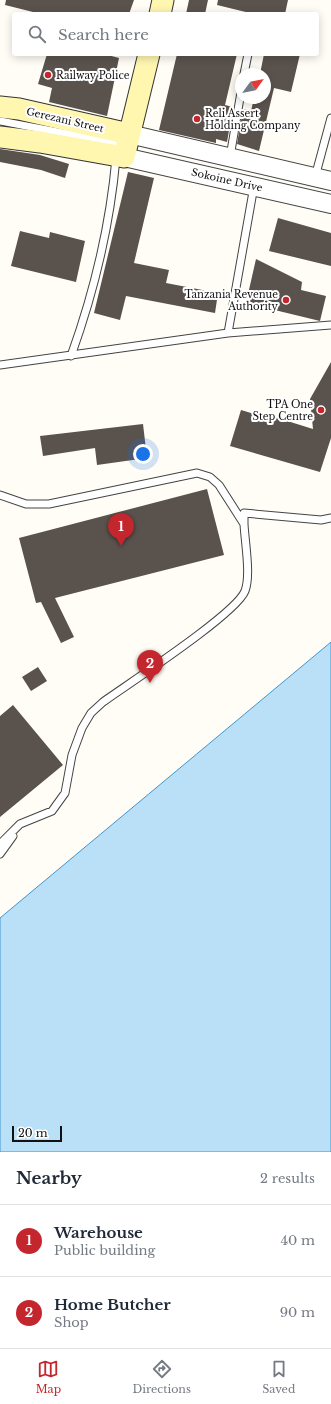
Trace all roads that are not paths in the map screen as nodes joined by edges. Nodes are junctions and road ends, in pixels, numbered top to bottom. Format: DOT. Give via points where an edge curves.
graph roads {
  1 [pos="163,0"];
  2 [pos="160,12"];
  3 [pos="148,56"];
  4 [pos="248,56"];
  5 [pos="245,68"];
  6 [pos="239,104"];
  7 [pos="0,107"];
  8 [pos="331,118"];
  9 [pos="0,121"];
  10 [pos="0,137"];
  11 [pos="124,148"];
  12 [pos="230,158"];
  13 [pos="323,179"];
  14 [pos="254,186"];
  15 [pos="331,204"];
  16 [pos="331,325"];
  17 [pos="228,333"];
  18 [pos="70,356"];
  19 [pos="0,365"];
  20 [pos="0,495"];
  21 [pos="331,518"];
  22 [pos="244,524"];
  23 [pos="20,824"];
  24 [pos="0,844"];
  25 [pos="0,854"];
  1 -- 2 [label="main road"];
  3 -- 11 [label="main road"];
  4 -- 5 [label="lane"];
  6 -- 12 [label="lane"];
  7 -- 11 [label="main road, Gerezani Street" via="19,109"];
  8 -- 13 [label="lane"];
  9 -- 11 [label="lane"];
  10 -- 11 [label="main road"];
  11 -- 12 [label="street"];
  11 -- 14 [label="street, Sokoine Drive"];
  11 -- 18 [label="lane" via="101,256 82,326"];
  12 -- 13 [label="street"];
  14 -- 15 [label="street, Sokoine Drive"];
  14 -- 17 [label="lane"];
  16 -- 17 [label="lane"];
  17 -- 18 [label="lane"];
  18 -- 19 [label="lane"];
  20 -- 22 [label="lane" via="26,504 49,504 197,473 210,477 219,485"];
  21 -- 22 [label="lane" via="321,520 244,513"];
  22 -- 23 [label="lane" via="247,583 237,604 91,713 82,728 72,755 65,793 52,811"];
  23 -- 24 [label="lane"];
  23 -- 25 [label="lane"];
}
